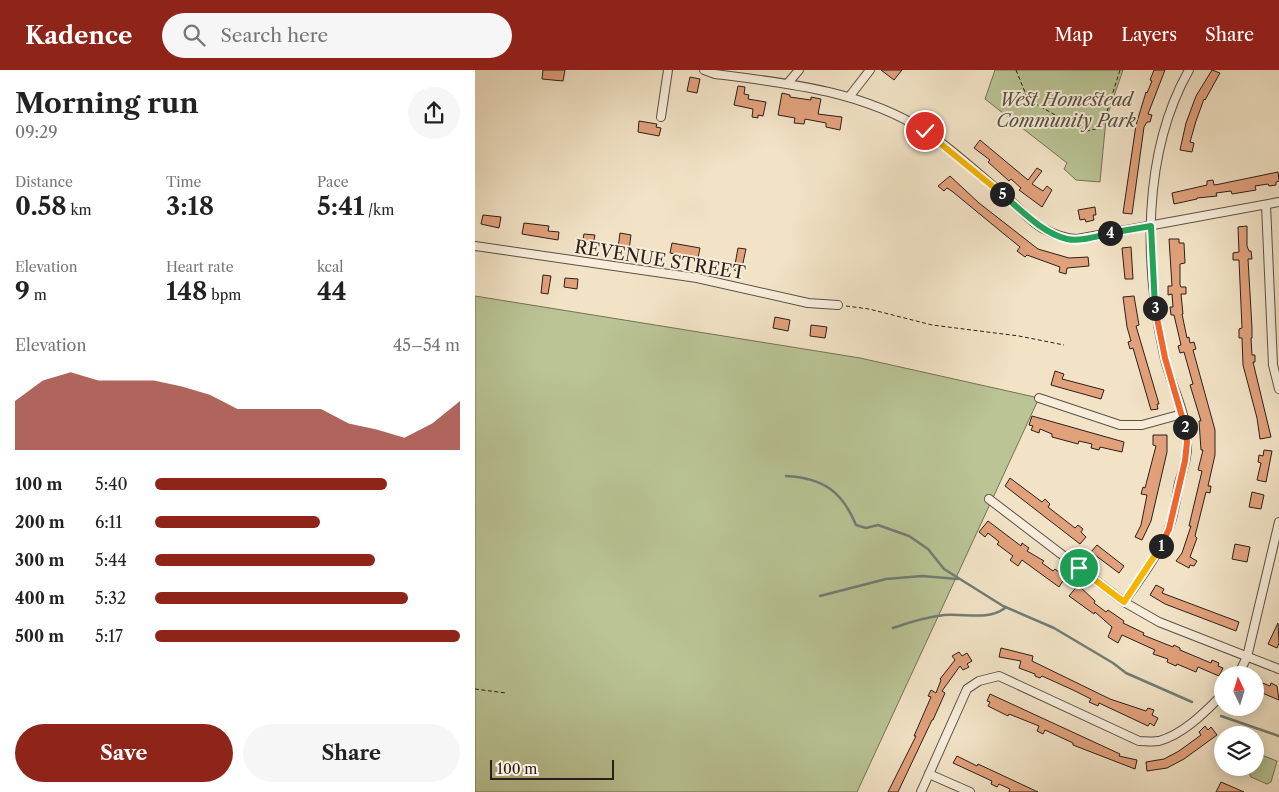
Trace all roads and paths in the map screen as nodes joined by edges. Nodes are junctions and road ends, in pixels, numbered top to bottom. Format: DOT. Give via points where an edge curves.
graph roads {
  1 [pos="668,70"];
  2 [pos="704,70"];
  3 [pos="799,70"];
  4 [pos="870,70"];
  5 [pos="1016,70"];
  6 [pos="1120,70"];
  7 [pos="1189,70"];
  8 [pos="717,72"];
  9 [pos="788,83"];
  10 [pos="849,96"];
  11 [pos="661,117"];
  12 [pos="1279,202"];
  13 [pos="1266,205"];
  14 [pos="1151,226"];
  15 [pos="475,246"];
  16 [pos="838,305"];
  17 [pos="1064,345"];
  18 [pos="1279,389"];
  19 [pos="1039,398"];
  20 [pos="1182,414"];
  21 [pos="989,499"];
  22 [pos="1279,522"];
  23 [pos="1124,602"];
  24 [pos="1247,657"];
  25 [pos="1242,666"];
  26 [pos="1279,669"];
  27 [pos="475,689"];
  28 [pos="506,694"];
  29 [pos="1214,703"];
  30 [pos="929,774"];
  31 [pos="921,792"];
  32 [pos="970,792"];
  1 -- 11 [label="street"];
  2 -- 8 [label="street"];
  3 -- 9 [label="street"];
  4 -- 10 [label="street"];
  5 -- 6 [label="path" via="1027,96 1035,104 1087,131 1100,128 1104,121"];
  7 -- 14 [label="street" via="1165,127 1151,208"];
  8 -- 9 [label="street"];
  9 -- 10 [label="street"];
  10 -- 14 [label="street" via="925,131 1041,227 1067,239"];
  12 -- 13 [label="street"];
  13 -- 14 [label="street"];
  13 -- 18 [label="street" via="1273,365"];
  14 -- 20 [label="street" via="1153,286 1159,330"];
  15 -- 16 [label="street, REVENUE STREET" via="697,278 808,303"];
  16 -- 17 [label="path" via="869,309 932,325"];
  19 -- 20 [label="street" via="1120,425 1142,425"];
  20 -- 23 [label="street" via="1187,442 1169,529 1157,555"];
  21 -- 23 [label="street"];
  22 -- 24 [label="street"];
  23 -- 24 [label="street" via="1159,622"];
  24 -- 25 [label="street"];
  24 -- 26 [label="street"];
  27 -- 28 [label="path"];
  29 -- 30 [label="street" via="1175,735 1157,742 1139,741 999,676 992,677 967,690"];
  30 -- 31 [label="street"];
  30 -- 32 [label="street"];
}
